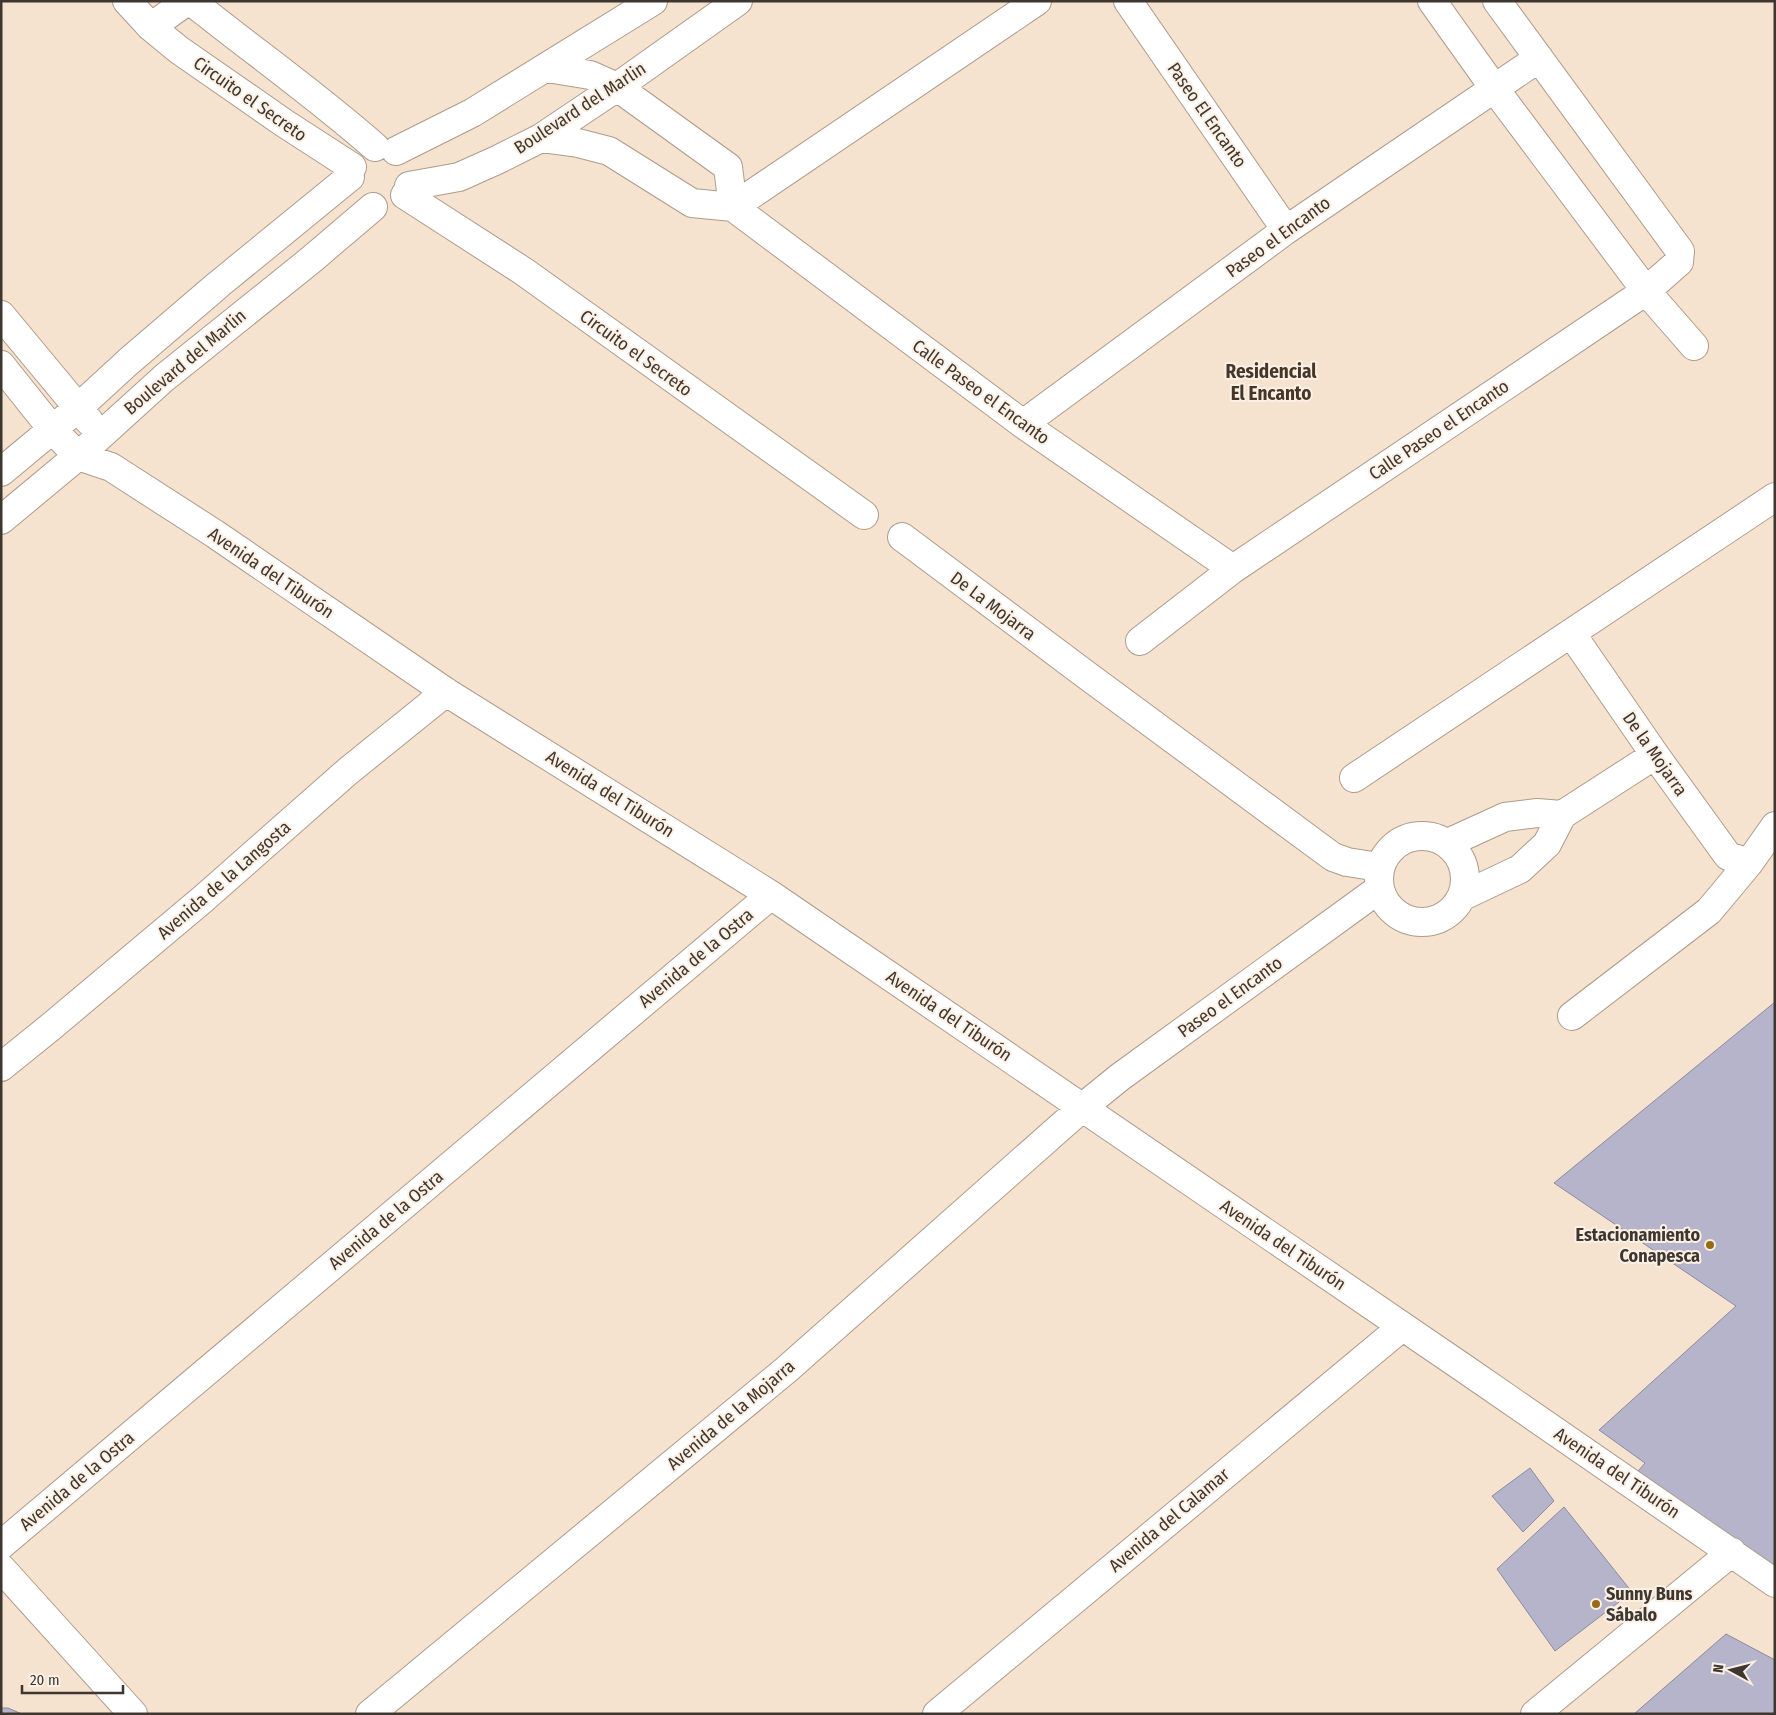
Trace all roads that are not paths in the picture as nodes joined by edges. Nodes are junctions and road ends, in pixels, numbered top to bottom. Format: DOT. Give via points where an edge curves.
graph roads {
  1 [pos="127,1"];
  2 [pos="187,1"];
  3 [pos="191,1"];
  4 [pos="653,1"];
  5 [pos="738,1"];
  6 [pos="1037,1"];
  7 [pos="1128,1"];
  8 [pos="1432,1"];
  9 [pos="1497,1"];
  10 [pos="151,27"];
  11 [pos="1539,58"];
  12 [pos="546,68"];
  13 [pos="617,87"];
  14 [pos="1494,88"];
  15 [pos="541,138"];
  16 [pos="385,149"];
  17 [pos="351,172"];
  18 [pos="407,190"];
  19 [pos="373,207"];
  20 [pos="734,207"];
  21 [pos="1286,230"];
  22 [pos="219,284"];
  23 [pos="1646,291"];
  24 [pos="246,310"];
  25 [pos="1,315"];
  26 [pos="1694,346"];
  27 [pos="1,365"];
  28 [pos="78,408"];
  29 [pos="1023,424"];
  30 [pos="52,429"];
  31 [pos="100,435"];
  32 [pos="78,456"];
  33 [pos="111,467"];
  34 [pos="1,472"];
  35 [pos="1775,497"];
  36 [pos="864,515"];
  37 [pos="1,520"];
  38 [pos="902,537"];
  39 [pos="1233,570"];
  40 [pos="1570,633"];
  41 [pos="1140,641"];
  42 [pos="446,692"];
  43 [pos="1654,755"];
  44 [pos="1354,778"];
  45 [pos="1562,815"];
  46 [pos="1775,826"];
  47 [pos="1448,843"];
  48 [pos="1749,864"];
  49 [pos="1379,878"];
  50 [pos="771,895"];
  51 [pos="1463,896"];
  52 [pos="1572,1016"];
  53 [pos="1,1067"];
  54 [pos="1083,1107"];
  55 [pos="1402,1327"];
  56 [pos="1,1545"];
  57 [pos="1732,1552"];
  58 [pos="1,1568"];
  59 [pos="1775,1583"];
  60 [pos="133,1714"];
  61 [pos="370,1714"];
  62 [pos="937,1714"];
  63 [pos="1535,1714"];
  1 -- 10 [label="street, Circuito el Secreto"];
  2 -- 10 [label="street"];
  3 -- 16 [label="street"];
  4 -- 12 [label="street"];
  5 -- 13 [label="street, Boulevard del Marlin"];
  6 -- 20 [label="street"];
  7 -- 21 [label="street, Paseo El Encanto"];
  8 -- 14 [label="street"];
  9 -- 11 [label="street, Calle Paseo el Encanto"];
  10 -- 17 [label="street, Circuito el Secreto"];
  11 -- 14 [label="street, Paseo el Encanto"];
  11 -- 23 [label="street, Calle Paseo el Encanto" via="1680,251 1678,262"];
  12 -- 13 [label="street" via="590,74"];
  12 -- 16 [label="street" via="472,113"];
  13 -- 15 [label="street, Boulevard del Marlin"];
  13 -- 20 [label="street" via="728,167"];
  14 -- 21 [label="street, Paseo el Encanto"];
  14 -- 23 [label="street"];
  15 -- 18 [label="street, Boulevard del Marlin" via="460,177"];
  15 -- 20 [label="street" via="609,151 692,203"];
  16 -- 17 [label="street" via="360,154"];
  16 -- 18 [label="street" via="405,160 410,173"];
  17 -- 19 [label="street" via="353,190 361,201"];
  17 -- 22 [label="street, Boulevard del Marlin"];
  18 -- 19 [label="street" via="396,203"];
  18 -- 36 [label="street, Circuito el Secreto"];
  19 -- 24 [label="street, Boulevard del Marlin"];
  20 -- 29 [label="street, Calle Paseo el Encanto"];
  21 -- 29 [label="street, Paseo el Encanto"];
  22 -- 24 [label="street"];
  22 -- 28 [label="street, Boulevard del Marlin"];
  23 -- 26 [label="street"];
  23 -- 39 [label="street, Calle Paseo el Encanto"];
  24 -- 31 [label="street, Boulevard del Marlin"];
  25 -- 28 [label="street"];
  27 -- 30 [label="street, Avenida del Tiburón"];
  28 -- 30 [label="street, Boulevard del Marlin"];
  28 -- 31 [label="street"];
  29 -- 39 [label="street, Calle Paseo el Encanto"];
  30 -- 32 [label="street, Avenida del Tiburón"];
  30 -- 34 [label="street, Boulevard del Marlin"];
  31 -- 32 [label="street, Boulevard del Marlin"];
  31 -- 33 [label="street"];
  32 -- 33 [label="street, Avenida del Tiburón"];
  32 -- 37 [label="street, Boulevard del Marlin"];
  33 -- 42 [label="street, Avenida del Tiburón"];
  35 -- 40 [label="street"];
  38 -- 49 [label="street, De La Mojarra" via="1333,857"];
  39 -- 41 [label="street, Calle Paseo el Encanto"];
  40 -- 43 [label="street, De la Mojarra"];
  40 -- 44 [label="street"];
  42 -- 50 [label="street, Avenida del Tiburón"];
  42 -- 53 [label="street, Avenida de la Langosta" via="347,772 203,899"];
  43 -- 45 [label="street"];
  43 -- 48 [label="street, De la Mojarra" via="1728,856"];
  45 -- 47 [label="street" via="1537,813 1505,817"];
  45 -- 51 [label="street" via="1548,844 1520,869"];
  46 -- 48 [label="street"];
  47 -- 49 [label="street" via="1428,835 1407,837 1390,849"];
  47 -- 51 [label="street" via="1460,857 1466,876"];
  48 -- 52 [label="street" via="1709,911"];
  49 -- 51 [label="street" via="1389,909 1407,921 1429,923 1450,914"];
  49 -- 54 [label="street, Paseo el Encanto"];
  50 -- 54 [label="street, Avenida del Tiburón"];
  50 -- 56 [label="street, Avenida de la Ostra"];
  54 -- 55 [label="street, Avenida del Tiburón"];
  54 -- 61 [label="street, Avenida de la Mojarra" via="786,1370"];
  55 -- 57 [label="street, Avenida del Tiburón"];
  55 -- 62 [label="street, Avenida del Calamar"];
  57 -- 59 [label="street, Avenida del Tiburón"];
  57 -- 63 [label="street"];
  58 -- 60 [label="street"];
}
